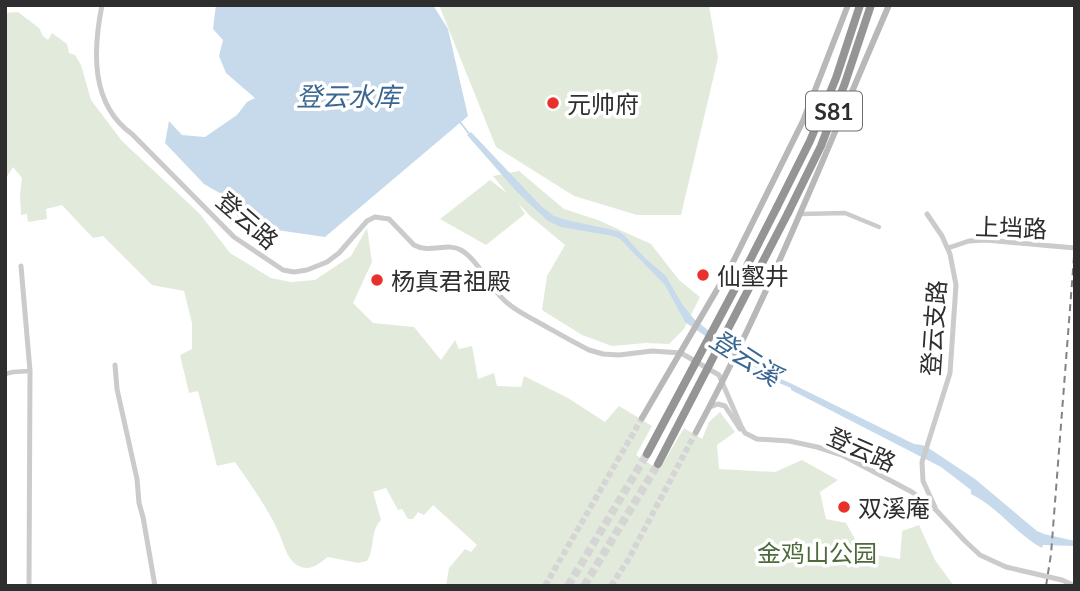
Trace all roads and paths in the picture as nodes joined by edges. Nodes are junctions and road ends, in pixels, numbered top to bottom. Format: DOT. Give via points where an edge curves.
graph roads {
  1 [pos="102,5"];
  2 [pos="848,5"];
  3 [pos="860,5"];
  4 [pos="871,5"];
  5 [pos="889,5"];
  6 [pos="800,214"];
  7 [pos="927,214"];
  8 [pos="879,227"];
  9 [pos="948,248"];
  10 [pos="1075,248"];
  11 [pos="21,266"];
  12 [pos="681,353"];
  13 [pos="115,365"];
  14 [pos="30,371"];
  15 [pos="5,374"];
  16 [pos="723,381"];
  17 [pos="710,407"];
  18 [pos="642,418"];
  19 [pos="742,431"];
  20 [pos="696,432"];
  21 [pos="647,454"];
  22 [pos="658,464"];
  23 [pos="936,510"];
  24 [pos="29,586"];
  25 [pos="155,586"];
  26 [pos="1074,586"];
  1 -- 12 [label="street, 登云路" via="96,61 101,89 113,114 234,237 276,267 294,272 320,266 339,253 367,221 383,217 419,247 461,250 511,306 589,350 619,355"];
  2 -- 12 [label="main road" via="803,121 732,264"];
  3 -- 21 [label="highway, S81, bridge" via="810,141"];
  4 -- 22 [label="highway, S81, bridge" via="821,146"];
  5 -- 6 [label="main road"];
  6 -- 8 [label="street" via="845,213"];
  6 -- 16 [label="main road"];
  7 -- 9 [label="street, 登云支路"];
  9 -- 10 [label="street, 上垱路" via="982,240"];
  9 -- 23 [label="street, 登云支路" via="956,285 951,368 922,470"];
  11 -- 14 [label="street"];
  12 -- 16 [label="street, 登云路"];
  12 -- 18 [label="main road"];
  13 -- 25 [label="street"];
  14 -- 15 [label="street"];
  14 -- 24 [label="street"];
  16 -- 17 [label="main road"];
  16 -- 19 [label="street"];
  17 -- 19 [label="street" via="724,406"];
  17 -- 20 [label="main road"];
  19 -- 23 [label="street, 登云路" via="757,439 789,441 842,455"];
  23 -- 26 [label="street, 登云路" via="980,555"];
}
